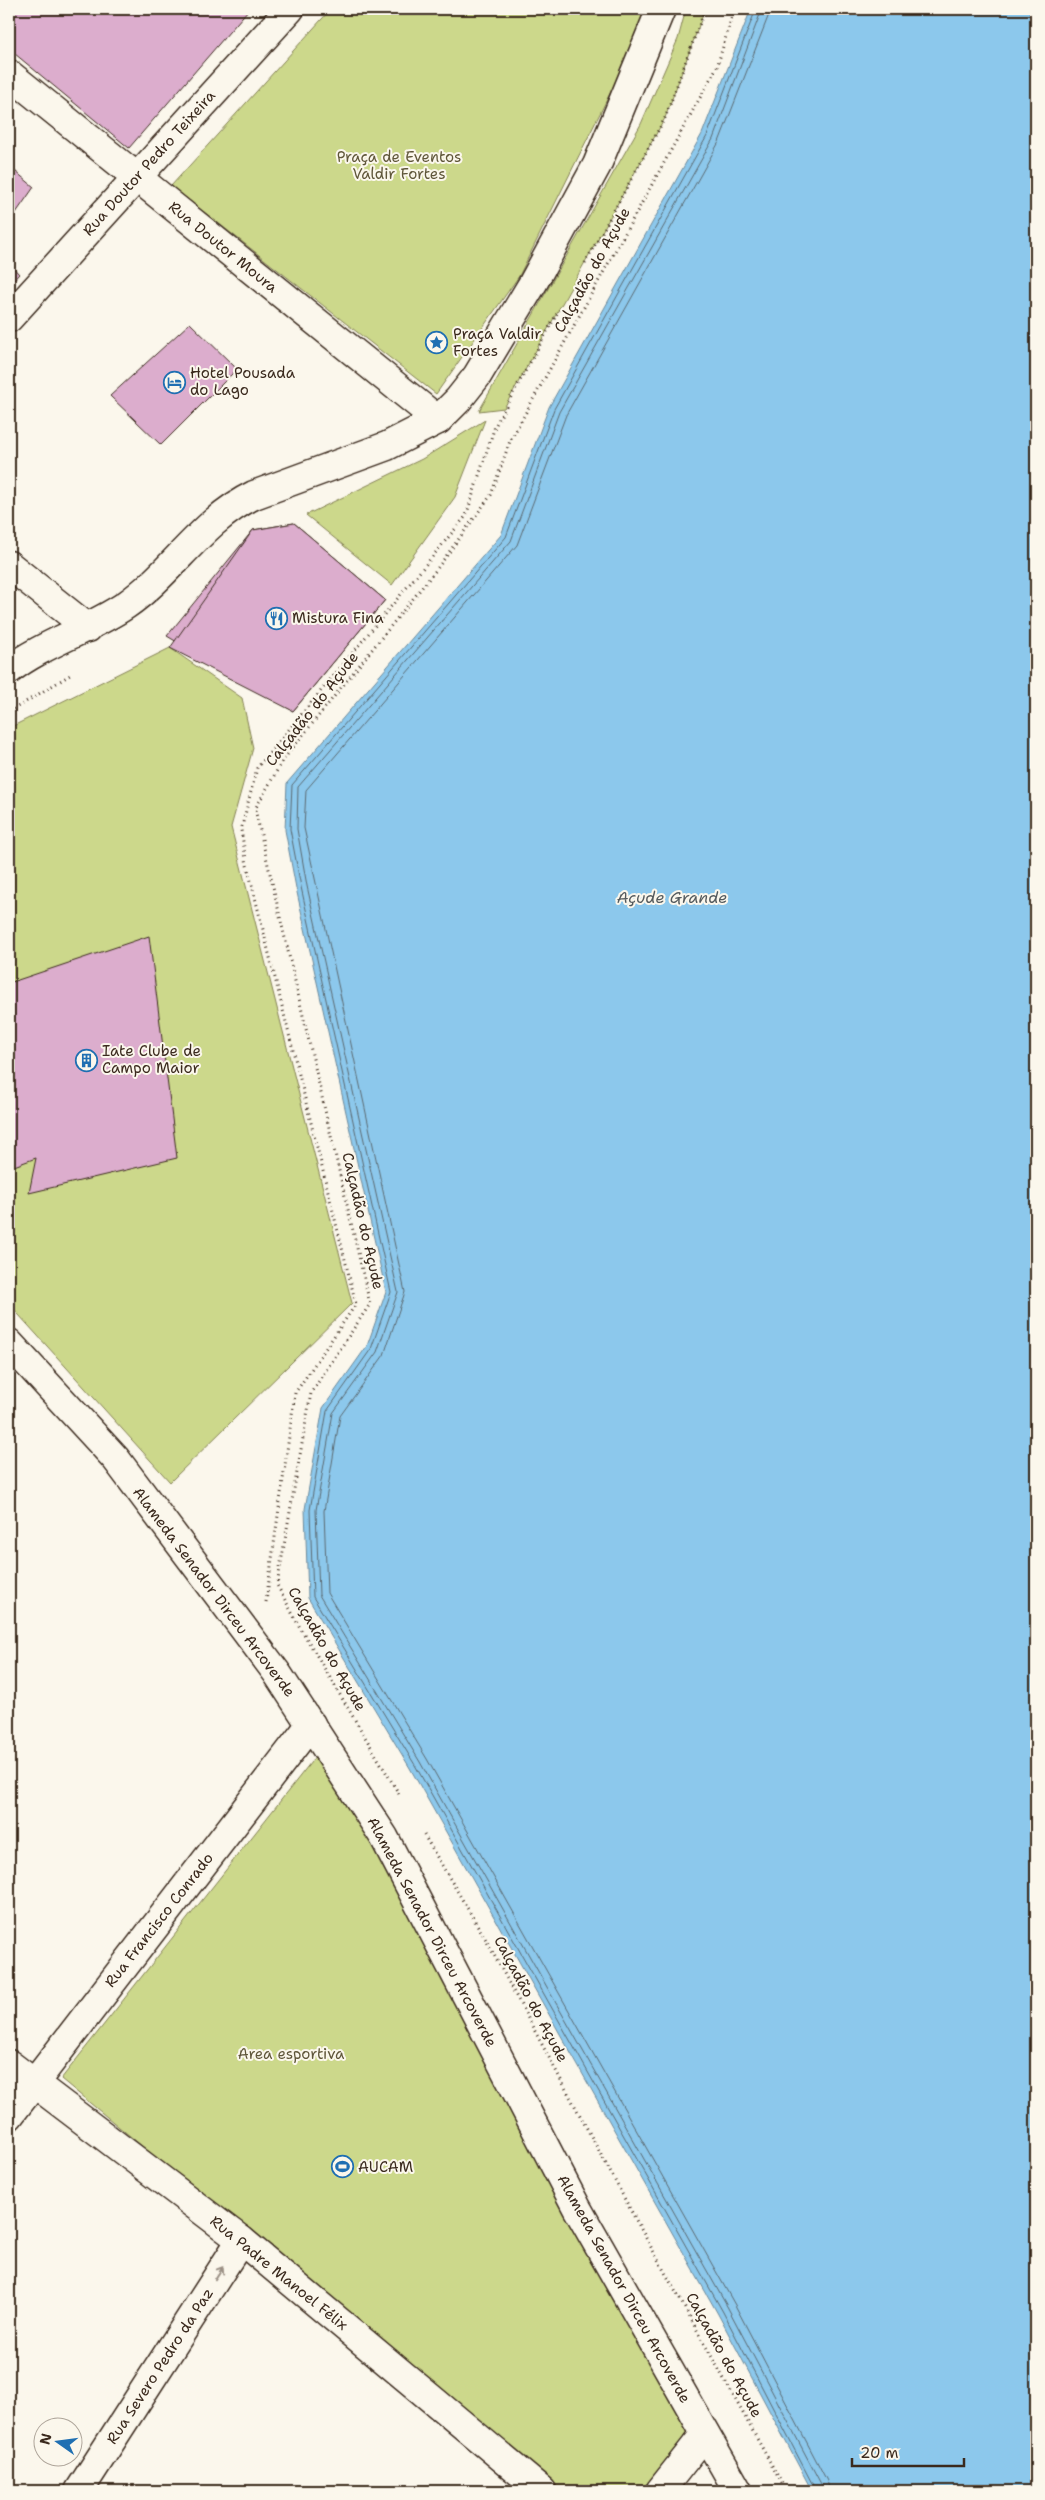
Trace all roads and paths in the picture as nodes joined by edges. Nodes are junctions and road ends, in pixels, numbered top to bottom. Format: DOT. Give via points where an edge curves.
graph roads {
  1 [pos="290,9"];
  2 [pos="661,9"];
  3 [pos="705,9"];
  4 [pos="734,9"];
  5 [pos="9,74"];
  6 [pos="135,177"];
  7 [pos="580,272"];
  8 [pos="561,306"];
  9 [pos="9,318"];
  10 [pos="504,408"];
  11 [pos="496,409"];
  12 [pos="438,420"];
  13 [pos="9,565"];
  14 [pos="88,628"];
  15 [pos="9,670"];
  16 [pos="74,673"];
  17 [pos="9,712"];
  18 [pos="9,1343"];
  19 [pos="265,1610"];
  20 [pos="311,1724"];
  21 [pos="404,1802"];
  22 [pos="419,1828"];
  23 [pos="9,2064"];
  24 [pos="33,2083"];
  25 [pos="9,2116"];
  26 [pos="241,2240"];
  27 [pos="705,2434"];
  28 [pos="79,2491"];
  29 [pos="542,2491"];
  30 [pos="660,2491"];
  31 [pos="738,2491"];
  32 [pos="786,2491"];
  1 -- 6 [label="street, Rua Doutor Pedro Teixeira"];
  2 -- 12 [label="street" via="597,165 538,275 476,376"];
  3 -- 7 [label="path" via="665,118"];
  4 -- 21 [label="path, Calçadão do Açude" via="717,67 510,441 491,495 436,570 283,760 255,809 370,1304 311,1393 277,1585"];
  5 -- 6 [label="street, Rua Doutor Moura"];
  6 -- 9 [label="street, Rua Doutor Pedro Teixeira"];
  6 -- 12 [label="street, Rua Doutor Moura"];
  8 -- 10 [label="path"];
  10 -- 11 [label="path"];
  10 -- 19 [label="path" via="495,426 466,516 257,768 241,830 246,865 356,1304 295,1392"];
  12 -- 14 [label="street" via="387,446 233,505 146,589"];
  13 -- 14 [label="street"];
  14 -- 15 [label="street"];
  16 -- 17 [label="path"];
  18 -- 20 [label="street, Alameda Senador Dirceu Arcoverde" via="116,1460"];
  20 -- 24 [label="street, Rua Francisco Conrado"];
  20 -- 27 [label="street, Alameda Senador Dirceu Arcoverde" via="384,1837 577,2208"];
  22 -- 32 [label="path, Calçadão do Açude" via="485,1938 640,2228"];
  23 -- 24 [label="street, Rua Padre Manoel Félix"];
  24 -- 25 [label="street, Rua Francisco Conrado"];
  24 -- 26 [label="street, Rua Padre Manoel Félix"];
  28 -- 26 [label="street, Rua Severo Pedro da Paz, one-way"];
  26 -- 29 [label="street, Rua Padre Manoel Félix"];
  27 -- 30 [label="street"];
  27 -- 31 [label="street, Alameda Senador Dirceu Arcoverde"];
}
